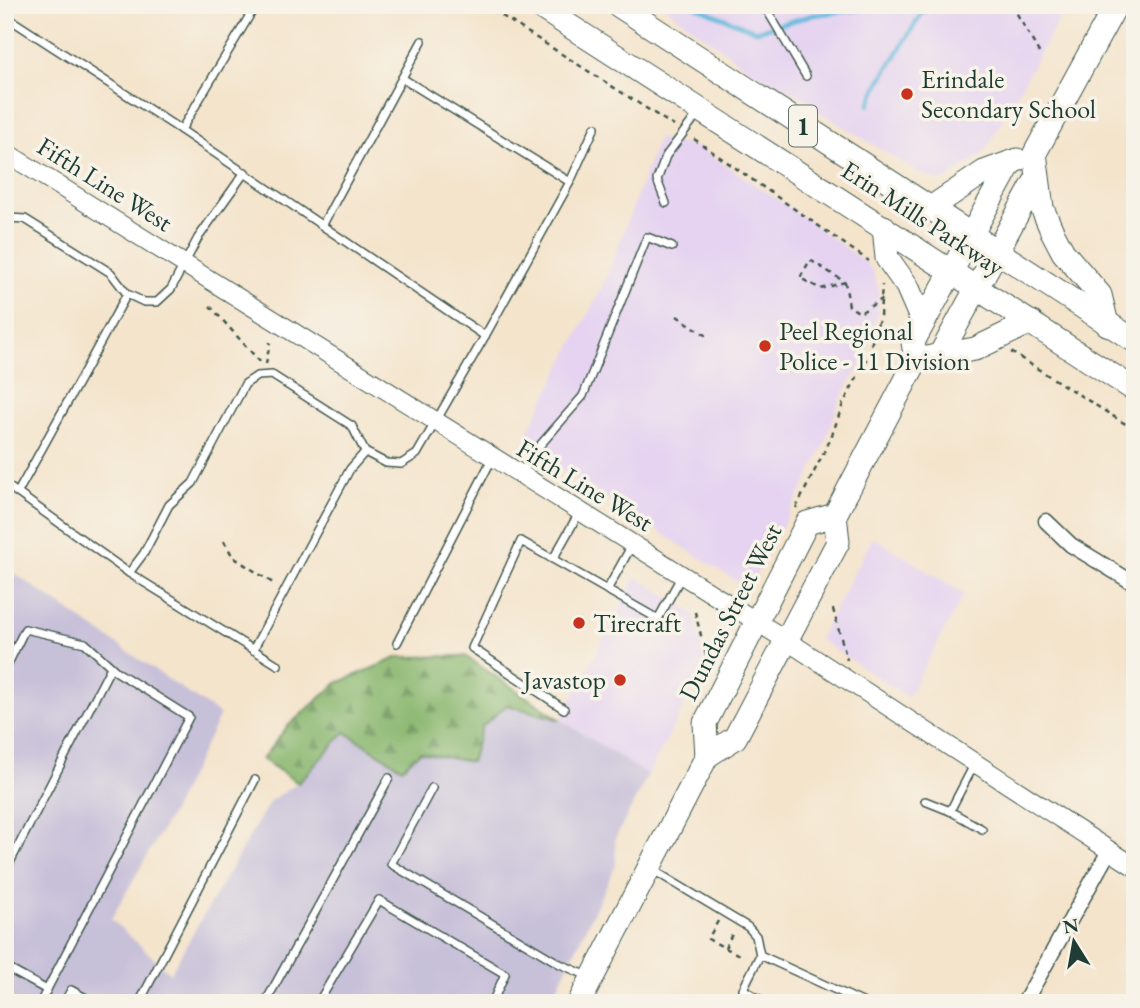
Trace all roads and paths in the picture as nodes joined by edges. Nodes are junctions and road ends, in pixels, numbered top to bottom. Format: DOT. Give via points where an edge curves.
graph roads {
  1 [pos="256,5"];
  2 [pos="537,5"];
  3 [pos="764,5"];
  4 [pos="1012,5"];
  5 [pos="1116,5"];
  6 [pos="619,6"];
  7 [pos="5,16"];
  8 [pos="422,41"];
  9 [pos="1041,55"];
  10 [pos="806,76"];
  11 [pos="402,78"];
  12 [pos="701,108"];
  13 [pos="595,127"];
  14 [pos="181,130"];
  15 [pos="5,152"];
  16 [pos="1035,152"];
  17 [pos="1012,163"];
  18 [pos="245,172"];
  19 [pos="1037,178"];
  20 [pos="570,182"];
  21 [pos="666,203"];
  22 [pos="929,209"];
  23 [pos="5,221"];
  24 [pos="323,224"];
  25 [pos="884,227"];
  26 [pos="971,236"];
  27 [pos="672,247"];
  28 [pos="996,253"];
  29 [pos="183,264"];
  30 [pos="953,270"];
  31 [pos="845,282"];
  32 [pos="978,287"];
  33 [pos="883,293"];
  34 [pos="127,294"];
  35 [pos="882,299"];
  36 [pos="210,306"];
  37 [pos="677,316"];
  38 [pos="1031,322"];
  39 [pos="923,323"];
  40 [pos="1107,324"];
  41 [pos="485,336"];
  42 [pos="709,337"];
  43 [pos="270,341"];
  44 [pos="1135,341"];
  45 [pos="1002,349"];
  46 [pos="940,355"];
  47 [pos="916,361"];
  48 [pos="1135,390"];
  49 [pos="436,422"];
  50 [pos="1135,430"];
  51 [pos="365,452"];
  52 [pos="492,459"];
  53 [pos="520,476"];
  54 [pos="5,484"];
  55 [pos="18,492"];
  56 [pos="794,511"];
  57 [pos="579,513"];
  58 [pos="835,515"];
  59 [pos="1045,521"];
  60 [pos="224,541"];
  61 [pos="632,545"];
  62 [pos="553,559"];
  63 [pos="129,573"];
  64 [pos="682,575"];
  65 [pos="1135,584"];
  66 [pos="607,590"];
  67 [pos="285,591"];
  68 [pos="833,609"];
  69 [pos="695,612"];
  70 [pos="756,621"];
  71 [pos="786,640"];
  72 [pos="397,643"];
  73 [pos="253,650"];
  74 [pos="848,660"];
  75 [pos="708,663"];
  76 [pos="278,665"];
  77 [pos="111,667"];
  78 [pos="5,670"];
  79 [pos="564,709"];
  80 [pos="708,756"];
  81 [pos="975,764"];
  82 [pos="389,778"];
  83 [pos="255,780"];
  84 [pos="432,788"];
  85 [pos="925,802"];
  86 [pos="950,811"];
  87 [pos="982,829"];
  88 [pos="1109,851"];
  89 [pos="649,867"];
  90 [pos="1135,867"];
  91 [pos="5,873"];
  92 [pos="723,912"];
  93 [pos="739,921"];
  94 [pos="725,948"];
  95 [pos="760,954"];
  96 [pos="741,956"];
  97 [pos="5,967"];
  98 [pos="592,978"];
  99 [pos="47,990"];
  100 [pos="40,1003"];
  101 [pos="64,1003"];
  102 [pos="95,1003"];
  103 [pos="139,1003"];
  104 [pos="265,1003"];
  105 [pos="318,1003"];
  106 [pos="492,1003"];
  107 [pos="579,1003"];
  108 [pos="766,1003"];
  109 [pos="864,1003"];
  110 [pos="1024,1003"];
  1 -- 14 [label="lane"];
  2 -- 12 [label="main road, Erin Mills Parkway / 1"];
  3 -- 10 [label="lane"];
  4 -- 9 [label="path"];
  5 -- 16 [label="main road"];
  6 -- 22 [label="main road, Erin Mills Parkway / 1"];
  7 -- 14 [label="lane"];
  8 -- 11 [label="lane"];
  11 -- 20 [label="lane"];
  11 -- 24 [label="lane"];
  12 -- 21 [label="lane" via="666,156 657,180"];
  12 -- 25 [label="main road, Erin Mills Parkway / 1"];
  13 -- 20 [label="lane"];
  14 -- 18 [label="lane"];
  15 -- 29 [label="street, Fifth Line West"];
  16 -- 17 [label="main road"];
  16 -- 19 [label="main road"];
  17 -- 22 [label="main road" via="984,172"];
  17 -- 26 [label="main road"];
  18 -- 24 [label="lane"];
  18 -- 29 [label="lane"];
  19 -- 28 [label="main road"];
  19 -- 40 [label="main road" via="1042,208 1056,241 1100,295"];
  20 -- 41 [label="lane"];
  22 -- 26 [label="main road, Erin Mills Parkway / 1"];
  23 -- 34 [label="lane" via="25,219 111,273"];
  24 -- 41 [label="lane"];
  25 -- 30 [label="main road, Erin Mills Parkway / 1"];
  25 -- 39 [label="main road" via="887,258 907,286"];
  26 -- 28 [label="main road, Erin Mills Parkway / 1"];
  26 -- 30 [label="main road"];
  27 -- 53 [label="lane" via="647,237 583,396 535,451"];
  28 -- 32 [label="main road"];
  28 -- 40 [label="main road, Erin Mills Parkway / 1"];
  29 -- 34 [label="lane" via="171,289 157,302"];
  29 -- 49 [label="street, Fifth Line West"];
  30 -- 32 [label="main road, Erin Mills Parkway / 1"];
  30 -- 39 [label="main road"];
  31 -- 31 [label="path" via="821,289 800,278 810,260"];
  31 -- 35 [label="path" via="849,306 859,313"];
  32 -- 38 [label="main road, Erin Mills Parkway / 1"];
  32 -- 46 [label="main road"];
  33 -- 35 [label="path"];
  34 -- 55 [label="lane"];
  35 -- 56 [label="path" via="867,358"];
  36 -- 43 [label="path" via="266,365"];
  37 -- 42 [label="path"];
  38 -- 46 [label="main road" via="975,349"];
  38 -- 48 [label="main road, Erin Mills Parkway / 1"];
  39 -- 47 [label="main road" via="913,342"];
  40 -- 44 [label="main road, Erin Mills Parkway / 1"];
  41 -- 49 [label="lane"];
  45 -- 50 [label="path"];
  46 -- 47 [label="main road"];
  47 -- 58 [label="main road"];
  49 -- 51 [label="lane" via="417,454 401,464 386,463"];
  49 -- 52 [label="street, Fifth Line West"];
  51 -- 63 [label="lane" via="352,426 331,410 272,375 257,376 245,384 193,483 169,505"];
  51 -- 67 [label="lane" via="350,469"];
  52 -- 53 [label="street, Fifth Line West"];
  52 -- 72 [label="lane"];
  53 -- 57 [label="street, Fifth Line West"];
  54 -- 55 [label="lane"];
  55 -- 63 [label="lane"];
  57 -- 61 [label="street, Fifth Line West"];
  57 -- 62 [label="lane"];
  58 -- 70 [label="main road, Dundas Street West" via="807,523"];
  58 -- 71 [label="main road" via="838,542"];
  59 -- 65 [label="street" via="1071,545"];
  60 -- 67 [label="path" via="233,558"];
  61 -- 64 [label="street, Fifth Line West"];
  61 -- 66 [label="lane"];
  62 -- 66 [label="lane"];
  62 -- 79 [label="lane" via="522,541 472,648"];
  63 -- 73 [label="lane"];
  64 -- 66 [label="lane" via="658,619"];
  64 -- 70 [label="street, Fifth Line West"];
  67 -- 73 [label="lane"];
  68 -- 74 [label="path"];
  69 -- 75 [label="path"];
  70 -- 71 [label="street, Fifth Line West"];
  70 -- 80 [label="main road, Dundas Street West" via="705,723"];
  71 -- 80 [label="main road" via="734,738"];
  71 -- 81 [label="street, Fifth Line West"];
  73 -- 76 [label="lane"];
  77 -- 78 [label="lane" via="85,643 25,629"];
  77 -- 91 [label="lane"];
  77 -- 99 [label="lane" via="189,716"];
  80 -- 89 [label="main road"];
  81 -- 86 [label="lane"];
  81 -- 88 [label="street, Fifth Line West"];
  82 -- 104 [label="lane"];
  83 -- 103 [label="lane"];
  84 -- 98 [label="lane" via="391,863 560,964"];
  85 -- 86 [label="lane"];
  86 -- 87 [label="lane"];
  88 -- 90 [label="street, Fifth Line West"];
  88 -- 110 [label="street"];
  89 -- 92 [label="lane"];
  89 -- 98 [label="main road"];
  92 -- 93 [label="lane"];
  92 -- 94 [label="path" via="708,939"];
  93 -- 94 [label="path"];
  93 -- 95 [label="lane" via="756,936"];
  94 -- 96 [label="path"];
  95 -- 108 [label="lane" via="743,989"];
  95 -- 109 [label="lane"];
  97 -- 99 [label="lane"];
  98 -- 107 [label="main road"];
  99 -- 100 [label="lane"];
  101 -- 102 [label="lane" via="71,990"];
  105 -- 106 [label="lane" via="379,900 505,974"];
}
